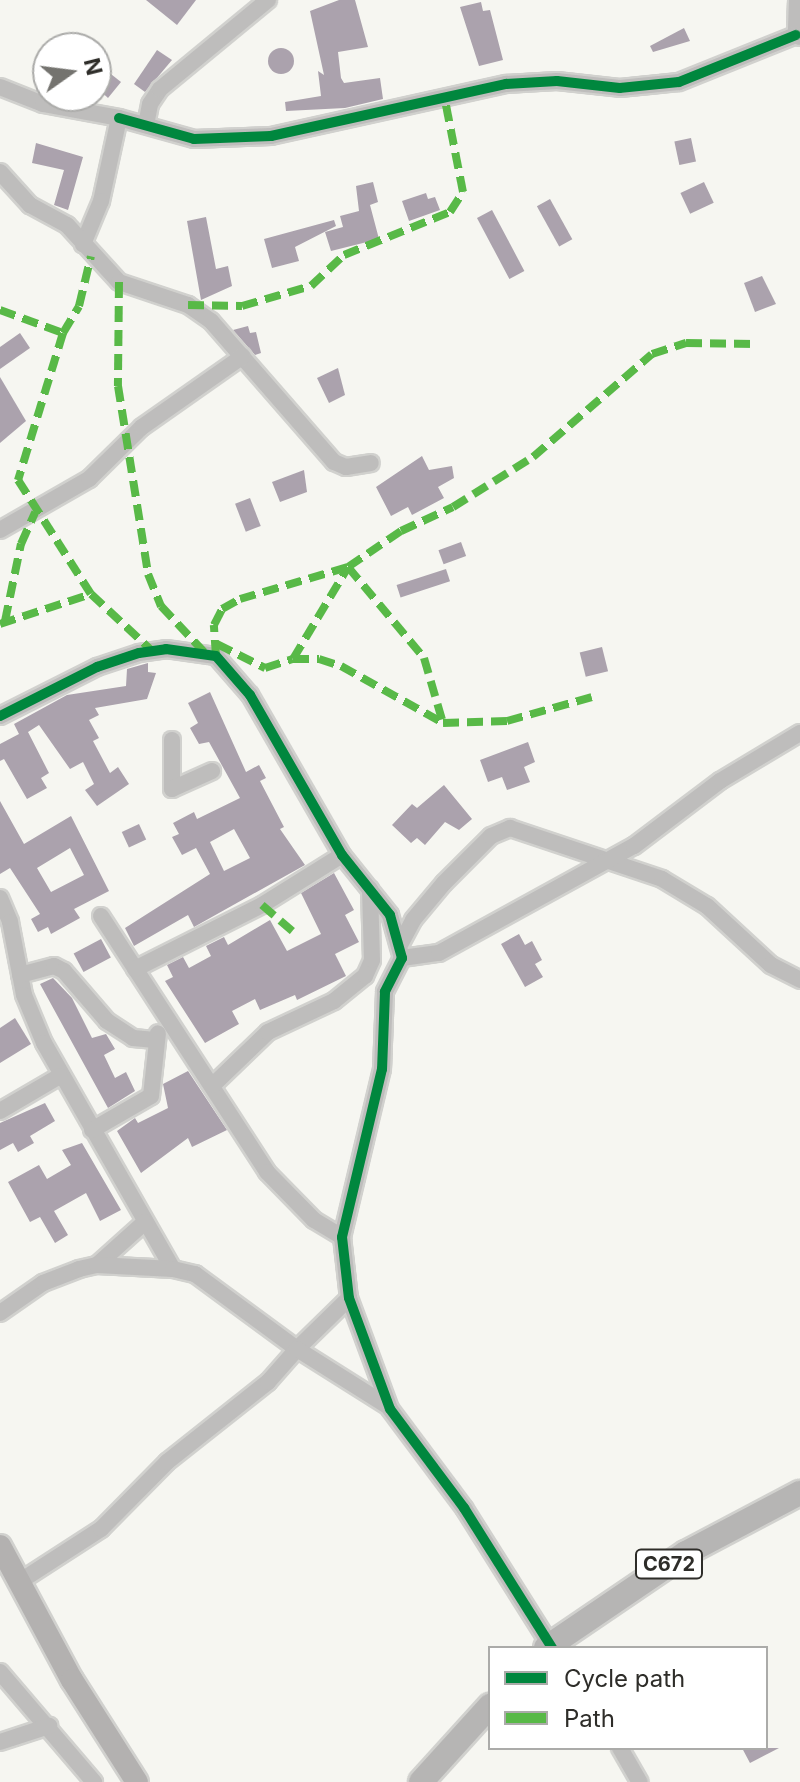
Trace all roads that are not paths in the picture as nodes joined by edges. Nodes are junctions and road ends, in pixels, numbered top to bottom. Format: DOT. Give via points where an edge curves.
graph roads {
  1 [pos="268,0"];
  2 [pos="797,0"];
  3 [pos="798,36"];
  4 [pos="0,87"];
  5 [pos="119,118"];
  6 [pos="146,125"];
  7 [pos="0,172"];
  8 [pos="83,244"];
  9 [pos="243,356"];
  10 [pos="371,463"];
  11 [pos="0,530"];
  12 [pos="0,716"];
  13 [pos="800,733"];
  14 [pos="172,740"];
  15 [pos="212,771"];
  16 [pos="342,855"];
  17 [pos="607,861"];
  18 [pos="370,889"];
  19 [pos="0,898"];
  20 [pos="101,916"];
  21 [pos="401,951"];
  22 [pos="135,969"];
  23 [pos="20,975"];
  24 [pos="800,980"];
  25 [pos="166,1022"];
  26 [pos="155,1040"];
  27 [pos="60,1076"];
  28 [pos="213,1085"];
  29 [pos="0,1111"];
  30 [pos="92,1130"];
  31 [pos="145,1222"];
  32 [pos="342,1237"];
  33 [pos="97,1265"];
  34 [pos="173,1269"];
  35 [pos="349,1298"];
  36 [pos="0,1313"];
  37 [pos="297,1349"];
  38 [pos="390,1409"];
  39 [pos="800,1493"];
  40 [pos="0,1546"];
  41 [pos="19,1582"];
  42 [pos="548,1646"];
  43 [pos="550,1646"];
  44 [pos="0,1672"];
  45 [pos="488,1708"];
  46 [pos="49,1726"];
  47 [pos="0,1742"];
  48 [pos="621,1750"];
  49 [pos="94,1782"];
  50 [pos="137,1782"];
  51 [pos="421,1782"];
  52 [pos="640,1782"];
  1 -- 6 [label="street" via="160,89"];
  2 -- 3 [label="street"];
  3 -- 6 [label="street" via="720,69 655,87 506,84 335,124 222,140 180,136"];
  4 -- 5 [label="street" via="43,104"];
  5 -- 6 [label="street"];
  5 -- 8 [label="street" via="101,201"];
  7 -- 8 [label="street" via="26,202 60,219"];
  8 -- 9 [label="street" via="119,282 201,313"];
  9 -- 10 [label="street" via="323,453 341,466"];
  9 -- 11 [label="street" via="142,427 77,488"];
  12 -- 16 [label="street" via="97,667 139,653 166,649 216,656 250,695"];
  13 -- 17 [label="street" via="738,769 654,834"];
  14 -- 15 [label="street" via="172,789"];
  16 -- 18 [label="street"];
  16 -- 22 [label="street" via="262,905"];
  17 -- 21 [label="street" via="439,953"];
  17 -- 21 [label="street" via="521,829 500,829 427,902"];
  17 -- 24 [label="street" via="653,874 698,900 764,960"];
  18 -- 21 [label="street" via="390,915"];
  18 -- 28 [label="street" via="372,960 365,976 334,1001 268,1032"];
  19 -- 23 [label="street"];
  20 -- 22 [label="street"];
  21 -- 32 [label="street" via="385,992 382,1069"];
  22 -- 25 [label="street"];
  23 -- 26 [label="street" via="54,966 118,1029"];
  23 -- 27 [label="street"];
  25 -- 26 [label="street"];
  25 -- 28 [label="street"];
  26 -- 30 [label="street" via="151,1096"];
  27 -- 29 [label="street"];
  27 -- 30 [label="street"];
  28 -- 32 [label="street" via="273,1181 314,1220"];
  30 -- 31 [label="street"];
  31 -- 33 [label="street"];
  31 -- 34 [label="street"];
  32 -- 35 [label="street"];
  33 -- 34 [label="street"];
  33 -- 36 [label="street" via="43,1283"];
  34 -- 37 [label="street" via="195,1274"];
  35 -- 37 [label="street"];
  35 -- 38 [label="street"];
  37 -- 38 [label="street" via="350,1378"];
  37 -- 41 [label="street" via="268,1382 167,1462 101,1529"];
  38 -- 42 [label="street" via="464,1508"];
  39 -- 43 [label="main road, C672" via="686,1553"];
  40 -- 41 [label="street"];
  41 -- 50 [label="street"];
  44 -- 46 [label="street"];
  45 -- 51 [label="main road"];
  46 -- 47 [label="street"];
  46 -- 49 [label="street"];
  48 -- 52 [label="street"];
}
